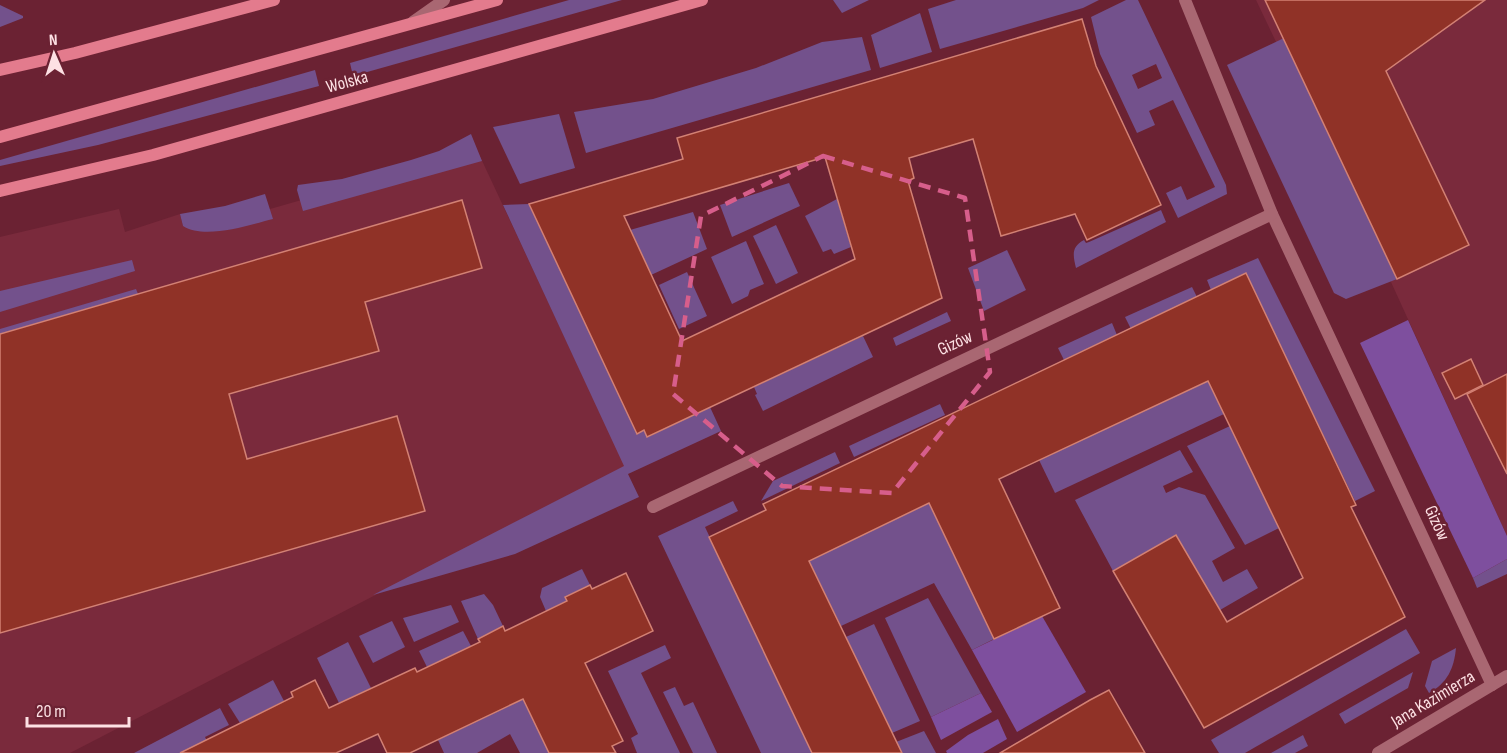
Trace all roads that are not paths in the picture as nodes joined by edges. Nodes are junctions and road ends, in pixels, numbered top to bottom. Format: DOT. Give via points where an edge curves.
graph roads {
  1 [pos="273,0"];
  2 [pos="444,0"];
  3 [pos="497,0"];
  4 [pos="702,0"];
  5 [pos="1185,0"];
  6 [pos="410,24"];
  7 [pos="0,70"];
  8 [pos="0,137"];
  9 [pos="0,191"];
  10 [pos="1272,214"];
  11 [pos="653,507"];
  12 [pos="1507,676"];
  13 [pos="1492,685"];
  14 [pos="1378,753"];
  1 -- 7 [label="main road"];
  2 -- 6 [label="street"];
  3 -- 6 [label="main road"];
  4 -- 9 [label="main road, Wolska" via="153,155"];
  5 -- 10 [label="street, Gizów"];
  6 -- 8 [label="main road"];
  10 -- 11 [label="street, Gizów"];
  10 -- 13 [label="street, Gizów"];
  12 -- 13 [label="street, Jana Kazimierza"];
  13 -- 14 [label="street, Jana Kazimierza"];
}
